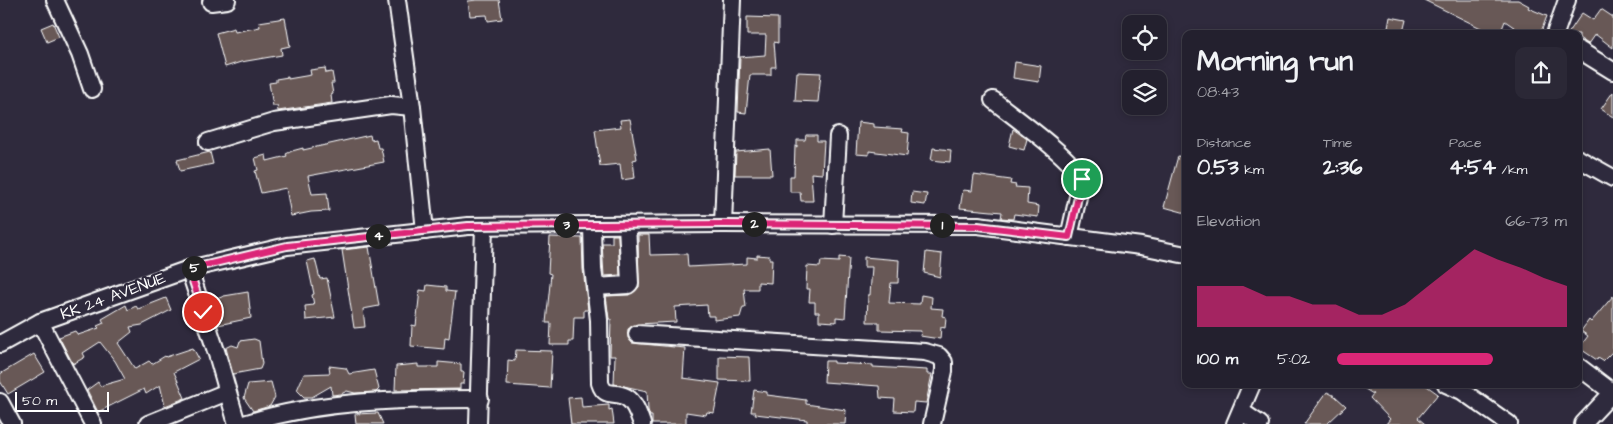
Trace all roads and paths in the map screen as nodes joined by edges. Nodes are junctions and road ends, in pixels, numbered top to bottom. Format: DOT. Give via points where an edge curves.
graph roads {
  1 [pos="55,0"];
  2 [pos="227,0"];
  3 [pos="397,0"];
  4 [pos="732,0"];
  5 [pos="1566,0"];
  6 [pos="210,2"];
  7 [pos="1556,30"];
  8 [pos="1582,52"];
  9 [pos="1613,71"];
  10 [pos="92,89"];
  11 [pos="993,100"];
  12 [pos="412,107"];
  13 [pos="838,136"];
  14 [pos="208,142"];
  15 [pos="1582,161"];
  16 [pos="1613,178"];
  17 [pos="627,224"];
  18 [pos="723,224"];
  19 [pos="592,225"];
  20 [pos="833,225"];
  21 [pos="484,226"];
  22 [pos="425,230"];
  23 [pos="1069,237"];
  24 [pos="1182,254"];
  25 [pos="189,269"];
  26 [pos="594,287"];
  27 [pos="40,322"];
  28 [pos="637,334"];
  29 [pos="0,344"];
  30 [pos="1582,369"];
  31 [pos="1250,388"];
  32 [pos="1455,388"];
  33 [pos="227,392"];
  34 [pos="1613,392"];
  35 [pos="480,399"];
  36 [pos="0,402"];
  37 [pos="1238,417"];
  38 [pos="12,424"];
  39 [pos="93,424"];
  40 [pos="148,424"];
  41 [pos="236,424"];
  42 [pos="244,424"];
  43 [pos="478,424"];
  44 [pos="642,424"];
  45 [pos="932,424"];
  46 [pos="1260,424"];
  47 [pos="1509,424"];
  48 [pos="1584,424"];
  1 -- 10 [label="street"];
  2 -- 6 [label="street"];
  3 -- 12 [label="street"];
  4 -- 18 [label="street"];
  5 -- 7 [label="street"];
  8 -- 9 [label="street"];
  11 -- 23 [label="street" via="1078,171 1082,179"];
  12 -- 14 [label="street" via="391,105 274,122"];
  12 -- 22 [label="street"];
  13 -- 20 [label="street"];
  15 -- 16 [label="street"];
  17 -- 18 [label="street, KK 24 AVENUE"];
  17 -- 19 [label="street, KK 24 AVENUE"];
  17 -- 26 [label="street" via="630,283"];
  18 -- 20 [label="street, KK 24 AVENUE"];
  19 -- 21 [label="street, KK 24 AVENUE"];
  19 -- 26 [label="street"];
  20 -- 23 [label="street, KK 24 AVENUE" via="978,226"];
  21 -- 22 [label="street, KK 24 AVENUE"];
  21 -- 35 [label="street"];
  22 -- 25 [label="street, KK 24 AVENUE" via="287,246"];
  23 -- 24 [label="street, KK 24 AVENUE"];
  25 -- 27 [label="street, KK 24 AVENUE"];
  25 -- 33 [label="street"];
  26 -- 44 [label="street" via="602,390 626,397 635,406"];
  27 -- 29 [label="street, KK 24 AVENUE"];
  27 -- 39 [label="street"];
  28 -- 45 [label="street" via="924,352 939,356 944,362 944,371"];
  30 -- 34 [label="street"];
  31 -- 37 [label="street"];
  32 -- 47 [label="street"];
  33 -- 40 [label="street"];
  33 -- 41 [label="street"];
  34 -- 48 [label="street"];
  35 -- 42 [label="street" via="398,399 341,404 273,415"];
  35 -- 43 [label="street"];
  36 -- 38 [label="street"];
  37 -- 46 [label="street"];
}
